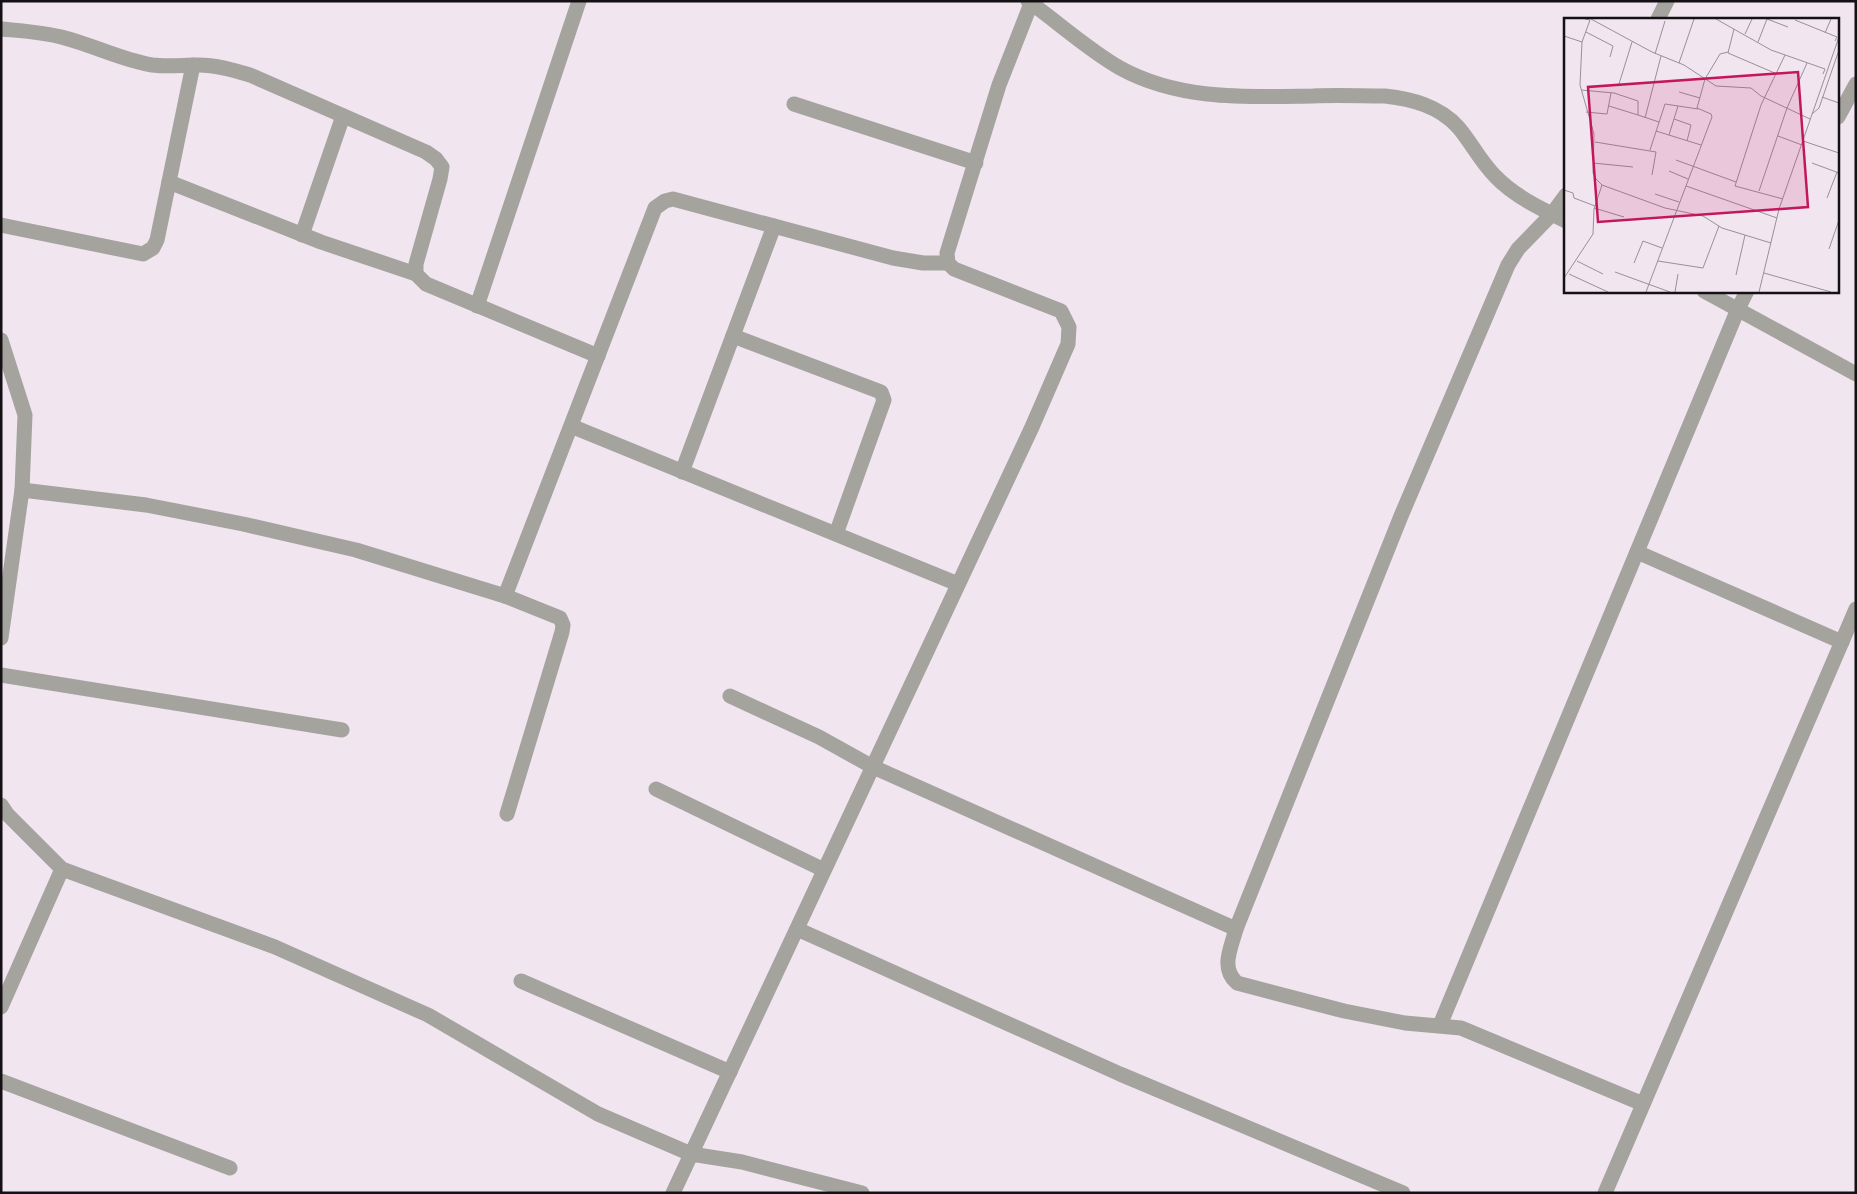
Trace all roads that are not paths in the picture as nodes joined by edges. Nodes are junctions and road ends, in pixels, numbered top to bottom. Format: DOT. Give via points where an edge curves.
graph roads {
  1 [pos="579,1"];
  2 [pos="1030,2"];
  3 [pos="1666,2"];
  4 [pos="1658,18"];
  5 [pos="1,29"];
  6 [pos="193,65"];
  7 [pos="1856,84"];
  8 [pos="794,104"];
  9 [pos="1840,114"];
  10 [pos="343,116"];
  11 [pos="976,163"];
  12 [pos="169,182"];
  13 [pos="1564,202"];
  14 [pos="1559,218"];
  15 [pos="1,225"];
  16 [pos="774,226"];
  17 [pos="302,235"];
  18 [pos="948,263"];
  19 [pos="416,274"];
  20 [pos="1706,292"];
  21 [pos="1746,292"];
  22 [pos="478,306"];
  23 [pos="1738,309"];
  24 [pos="732,336"];
  25 [pos="1,340"];
  26 [pos="598,356"];
  27 [pos="1856,374"];
  28 [pos="571,426"];
  29 [pos="682,472"];
  30 [pos="22,490"];
  31 [pos="836,534"];
  32 [pos="1637,552"];
  33 [pos="958,584"];
  34 [pos="505,596"];
  35 [pos="1856,609"];
  36 [pos="1,638"];
  37 [pos="1842,642"];
  38 [pos="1,675"];
  39 [pos="730,696"];
  40 [pos="342,730"];
  41 [pos="873,768"];
  42 [pos="656,789"];
  43 [pos="1,805"];
  44 [pos="507,814"];
  45 [pos="62,869"];
  46 [pos="824,870"];
  47 [pos="796,929"];
  48 [pos="1236,929"];
  49 [pos="521,981"];
  50 [pos="1,1008"];
  51 [pos="1440,1025"];
  52 [pos="730,1072"];
  53 [pos="1,1081"];
  54 [pos="1642,1104"];
  55 [pos="691,1154"];
  56 [pos="230,1168"];
  57 [pos="673,1193"];
  58 [pos="862,1193"];
  59 [pos="1403,1193"];
  60 [pos="1605,1193"];
  1 -- 22 [label="street"];
  2 -- 11 [label="street" via="999,85"];
  2 -- 14 [label="street" via="1092,50 1122,68 1162,85 1238,98 1385,96 1409,99 1434,108 1457,126 1485,166 1506,186"];
  3 -- 4 [label="street"];
  5 -- 6 [label="street" via="65,38 152,65"];
  6 -- 10 [label="street" via="224,67 250,75"];
  6 -- 12 [label="street"];
  7 -- 9 [label="street"];
  8 -- 11 [label="street"];
  10 -- 17 [label="street"];
  10 -- 19 [label="street" via="426,152 442,167"];
  11 -- 18 [label="street" via="947,253"];
  12 -- 15 [label="street" via="157,240 153,248 143,254"];
  12 -- 17 [label="street"];
  13 -- 14 [label="street"];
  14 -- 48 [label="street" via="1518,249 1508,265 1401,516"];
  16 -- 18 [label="street" via="893,258"];
  16 -- 24 [label="street"];
  16 -- 26 [label="street" via="674,199 665,201 656,208"];
  17 -- 19 [label="street"];
  18 -- 33 [label="street" via="954,269 1061,311 1069,327 1068,344"];
  19 -- 22 [label="street" via="426,284"];
  20 -- 23 [label="street"];
  21 -- 23 [label="street"];
  22 -- 26 [label="street"];
  23 -- 27 [label="street"];
  23 -- 32 [label="street"];
  24 -- 29 [label="street"];
  24 -- 31 [label="street" via="881,392 884,400"];
  25 -- 30 [label="street" via="25,415"];
  26 -- 28 [label="street"];
  28 -- 29 [label="street"];
  28 -- 34 [label="street"];
  29 -- 31 [label="street"];
  30 -- 34 [label="street" via="146,505 243,524 356,550"];
  30 -- 36 [label="street"];
  31 -- 33 [label="street"];
  32 -- 37 [label="street"];
  32 -- 51 [label="street"];
  33 -- 41 [label="street"];
  34 -- 44 [label="street" via="560,618 563,625"];
  35 -- 37 [label="street"];
  37 -- 54 [label="street"];
  38 -- 40 [label="street"];
  39 -- 41 [label="street" via="819,737"];
  41 -- 46 [label="street"];
  41 -- 48 [label="street"];
  42 -- 46 [label="street"];
  43 -- 45 [label="street"];
  45 -- 50 [label="street"];
  45 -- 55 [label="street" via="275,947 419,1011 598,1114"];
  46 -- 47 [label="street"];
  47 -- 52 [label="street"];
  47 -- 59 [label="street" via="1120,1074"];
  48 -- 51 [label="street" via="1227,967 1230,977 1237,983 1344,1011 1405,1023"];
  49 -- 52 [label="street"];
  51 -- 54 [label="street" via="1461,1028"];
  52 -- 55 [label="street"];
  53 -- 56 [label="street"];
  54 -- 60 [label="street"];
  55 -- 57 [label="street"];
  55 -- 58 [label="street" via="742,1162"];
}
